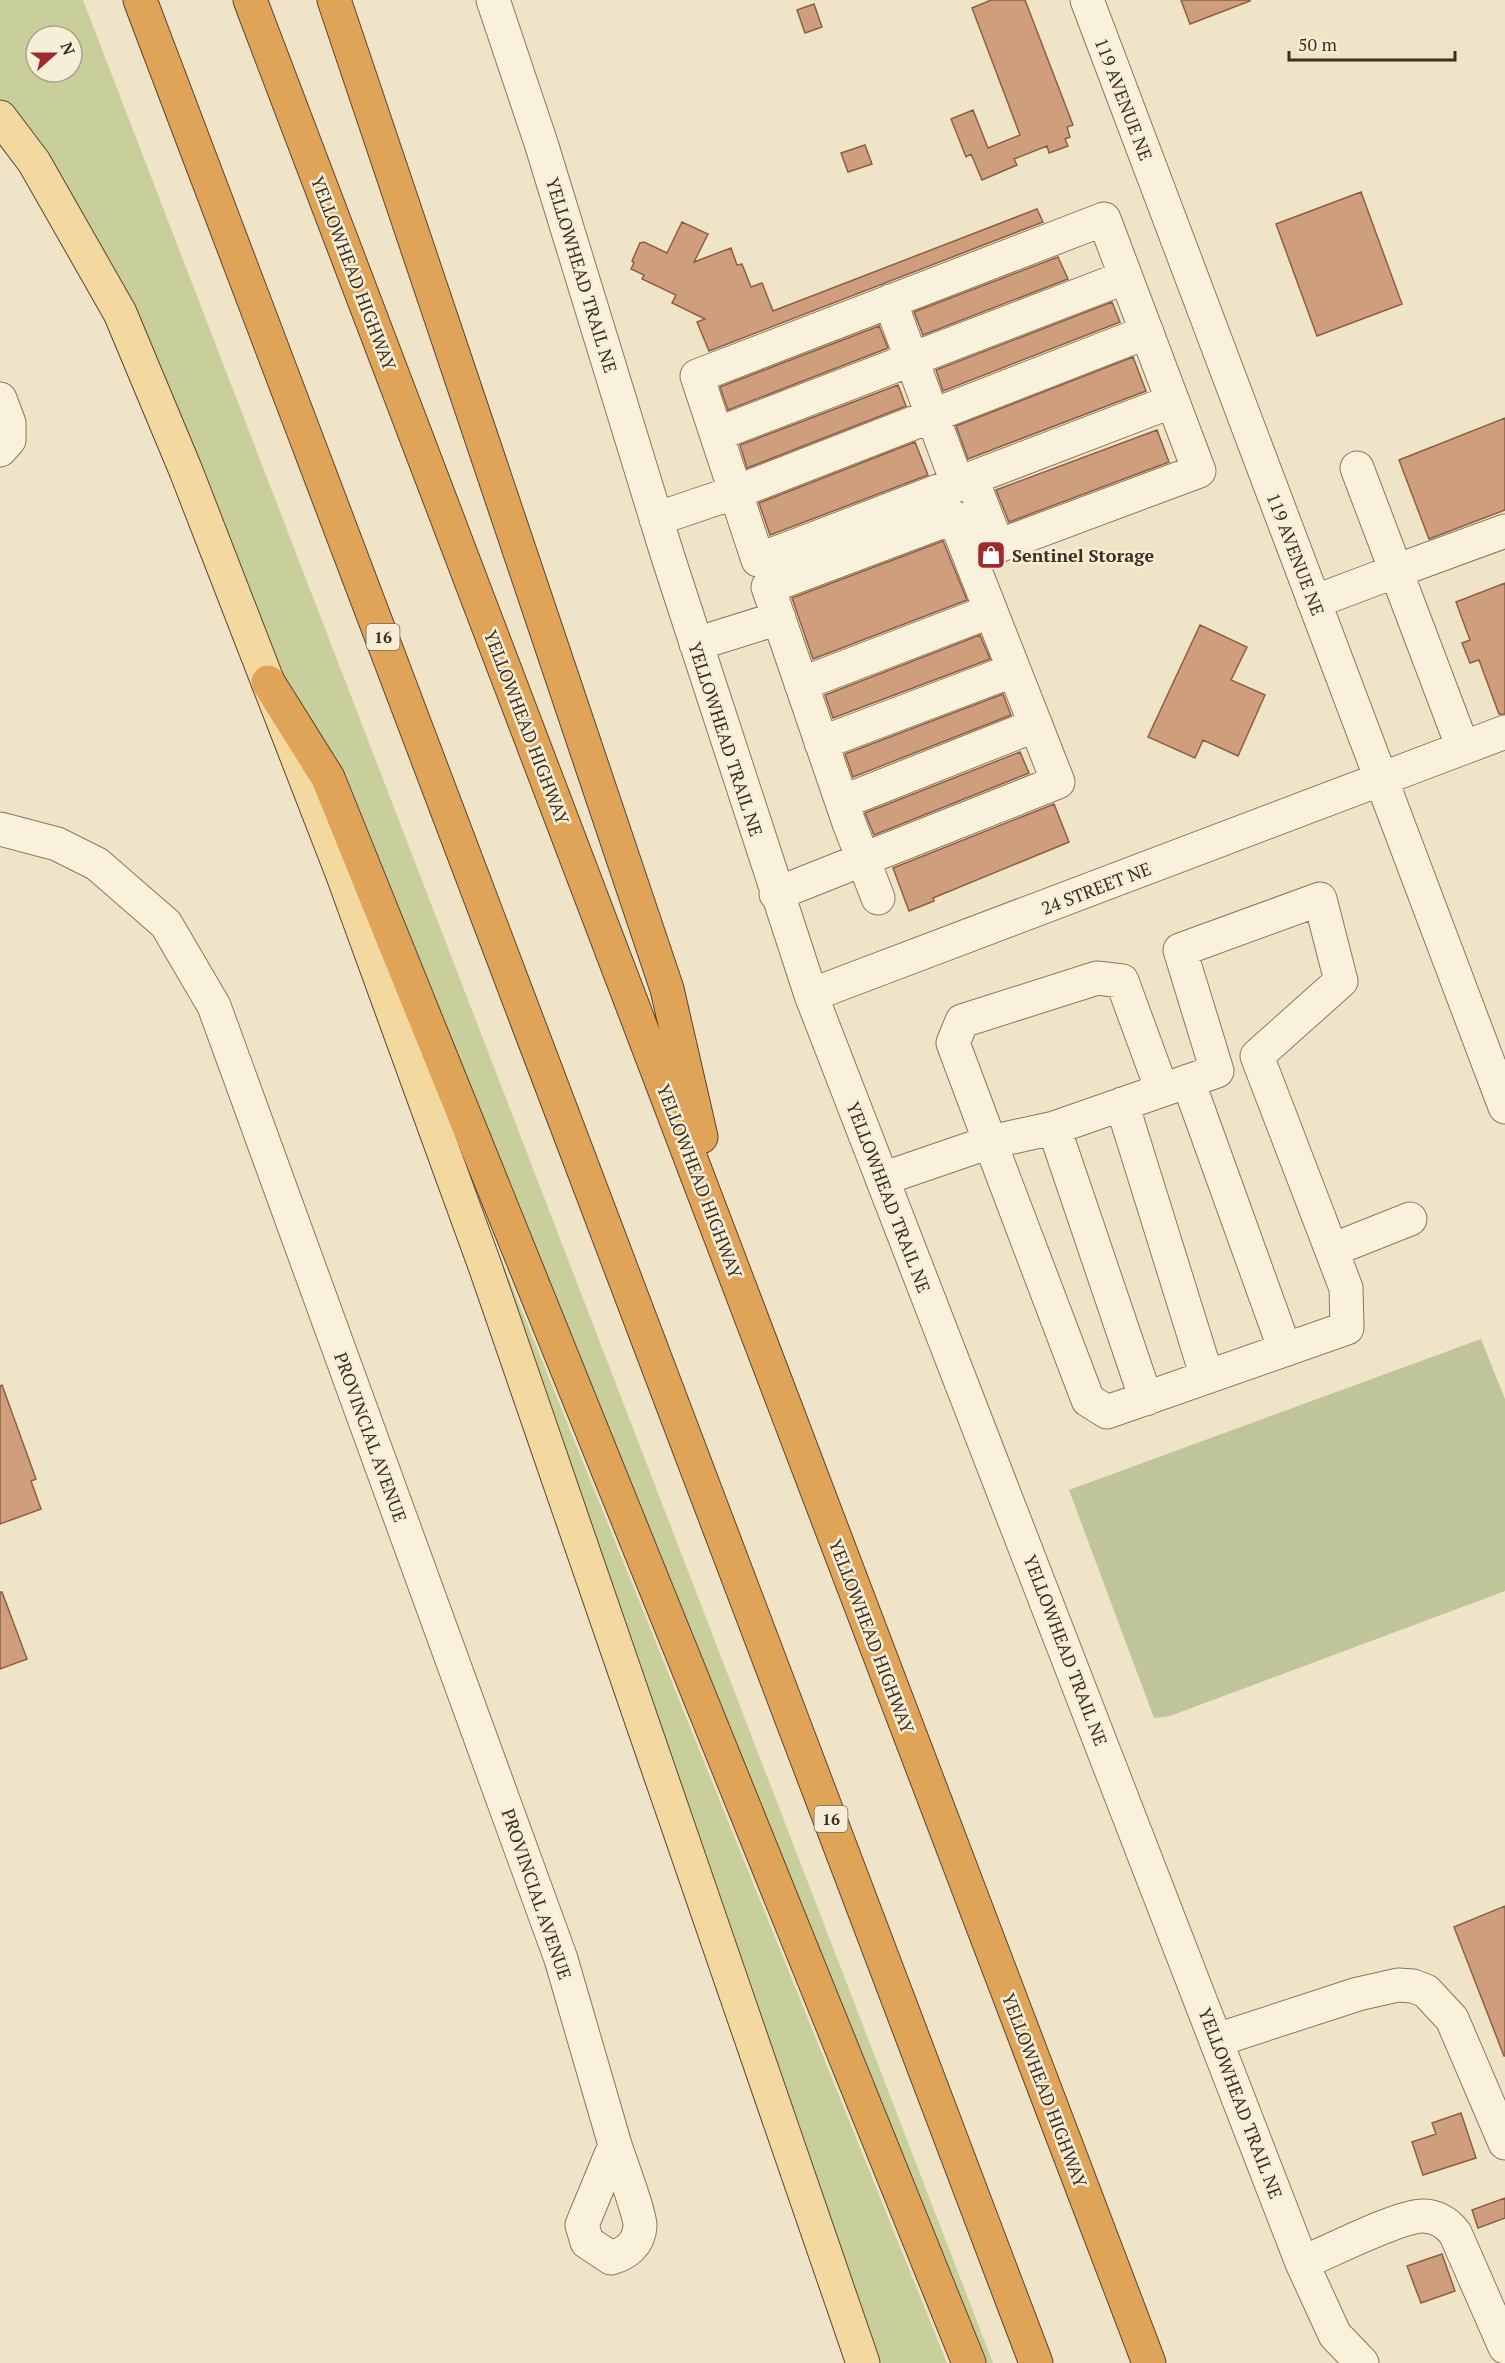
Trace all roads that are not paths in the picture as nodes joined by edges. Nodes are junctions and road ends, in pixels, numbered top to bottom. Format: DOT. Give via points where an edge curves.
graph roads {
  1 [pos="140,0"];
  2 [pos="250,0"];
  3 [pos="334,0"];
  4 [pos="492,0"];
  5 [pos="1087,0"];
  6 [pos="0,117"];
  7 [pos="1126,277"];
  8 [pos="890,301"];
  9 [pos="1147,332"];
  10 [pos="911,358"];
  11 [pos="0,399"];
  12 [pos="1173,401"];
  13 [pos="932,416"];
  14 [pos="717,434"];
  15 [pos="0,450"];
  16 [pos="1357,468"];
  17 [pos="965,483"];
  18 [pos="736,492"];
  19 [pos="656,519"];
  20 [pos="1505,531"];
  21 [pos="1396,571"];
  22 [pos="763,573"];
  23 [pos="1314,602"];
  24 [pos="991,611"];
  25 [pos="779,618"];
  26 [pos="696,644"];
  27 [pos="1014,670"];
  28 [pos="268,682"];
  29 [pos="801,684"];
  30 [pos="1036,725"];
  31 [pos="1505,732"];
  32 [pos="821,743"];
  33 [pos="1463,748"];
  34 [pos="1382,780"];
  35 [pos="842,802"];
  36 [pos="0,828"];
  37 [pos="863,858"];
  38 [pos="776,894"];
  39 [pos="878,898"];
  40 [pos="811,995"];
  41 [pos="1257,1056"];
  42 [pos="1189,1081"];
  43 [pos="1122,1104"];
  44 [pos="1505,1107"];
  45 [pos="1054,1128"];
  46 [pos="990,1142"];
  47 [pos="882,1179"];
  48 [pos="1410,1219"];
  49 [pos="1332,1250"];
  50 [pos="730,1259"];
  51 [pos="1285,1350"];
  52 [pos="1207,1377"];
  53 [pos="1146,1399"];
  54 [pos="1216,2040"];
  55 [pos="1505,2143"];
  56 [pos="615,2145"];
  57 [pos="1302,2263"];
  58 [pos="1135,2326"];
  59 [pos="1505,2347"];
  60 [pos="863,2363"];
  61 [pos="969,2363"];
  62 [pos="1036,2363"];
  63 [pos="1149,2363"];
  64 [pos="1154,2363"];
  65 [pos="1362,2363"];
  1 -- 62 [label="highway, 16"];
  2 -- 50 [label="highway, YELLOWHEAD HIGHWAY"];
  3 -- 50 [label="highway" via="667,989"];
  4 -- 19 [label="street, YELLOWHEAD TRAIL NE" via="541,143"];
  5 -- 23 [label="street, 119 AVENUE NE"];
  6 -- 28 [label="main road" via="34,162 120,313"];
  7 -- 8 [label="street" via="1104,219"];
  7 -- 9 [label="street"];
  7 -- 10 [label="street"];
  8 -- 10 [label="street"];
  8 -- 14 [label="street" via="697,376"];
  9 -- 12 [label="street"];
  9 -- 13 [label="street"];
  10 -- 13 [label="street"];
  10 -- 14 [label="street"];
  11 -- 15 [label="street" via="9,423 9,440"];
  12 -- 17 [label="street"];
  12 -- 17 [label="street" via="1199,471 998,546"];
  13 -- 17 [label="street"];
  13 -- 18 [label="street"];
  14 -- 18 [label="street"];
  16 -- 21 [label="street"];
  17 -- 22 [label="street"];
  18 -- 19 [label="street"];
  18 -- 22 [label="street"];
  19 -- 26 [label="street, YELLOWHEAD TRAIL NE"];
  20 -- 21 [label="street"];
  21 -- 23 [label="street"];
  21 -- 33 [label="street"];
  22 -- 24 [label="street" via="954,517"];
  22 -- 25 [label="street"];
  23 -- 34 [label="street, 119 AVENUE NE"];
  24 -- 27 [label="street"];
  24 -- 29 [label="street"];
  25 -- 26 [label="street"];
  25 -- 29 [label="street"];
  26 -- 38 [label="street, YELLOWHEAD TRAIL NE"];
  27 -- 30 [label="street"];
  27 -- 32 [label="street"];
  28 -- 60 [label="main road" via="485,1266"];
  28 -- 61 [label="highway" via="327,778"];
  29 -- 32 [label="street"];
  30 -- 35 [label="street"];
  30 -- 37 [label="street" via="1058,782"];
  31 -- 33 [label="street, 24 STREET NE"];
  32 -- 35 [label="street"];
  33 -- 34 [label="street, 24 STREET NE"];
  34 -- 40 [label="street, 24 STREET NE"];
  34 -- 44 [label="street, 119 AVENUE NE"];
  35 -- 37 [label="street"];
  36 -- 56 [label="street, PROVINCIAL AVENUE" via="57,844 97,864 166,924 214,1006 561,1959"];
  37 -- 38 [label="street"];
  37 -- 39 [label="street"];
  38 -- 40 [label="street, YELLOWHEAD TRAIL NE"];
  40 -- 47 [label="street, YELLOWHEAD TRAIL NE"];
  41 -- 42 [label="street"];
  41 -- 42 [label="street" via="1341,981 1320,899 1180,950"];
  41 -- 49 [label="street"];
  42 -- 43 [label="street"];
  42 -- 46 [label="street" via="1122,981 1097,978 962,1021 953,1043"];
  42 -- 51 [label="street"];
  43 -- 45 [label="street"];
  43 -- 52 [label="street"];
  45 -- 46 [label="street"];
  45 -- 53 [label="street"];
  46 -- 47 [label="street"];
  46 -- 53 [label="street" via="1088,1400 1107,1412"];
  47 -- 54 [label="street, YELLOWHEAD TRAIL NE"];
  48 -- 49 [label="street"];
  49 -- 51 [label="street" via="1346,1288 1347,1328"];
  50 -- 58 [label="highway, YELLOWHEAD HIGHWAY"];
  51 -- 52 [label="street"];
  52 -- 53 [label="street"];
  54 -- 55 [label="street" via="1367,1991 1398,1984 1413,1986 1426,1991 1452,2019"];
  54 -- 57 [label="street, YELLOWHEAD TRAIL NE"];
  57 -- 59 [label="street" via="1409,2218 1435,2218 1455,2233"];
  57 -- 65 [label="street, YELLOWHEAD TRAIL NE" via="1335,2335"];
  58 -- 63 [label="highway, YELLOWHEAD HIGHWAY"];
  58 -- 64 [label="highway"];
}
